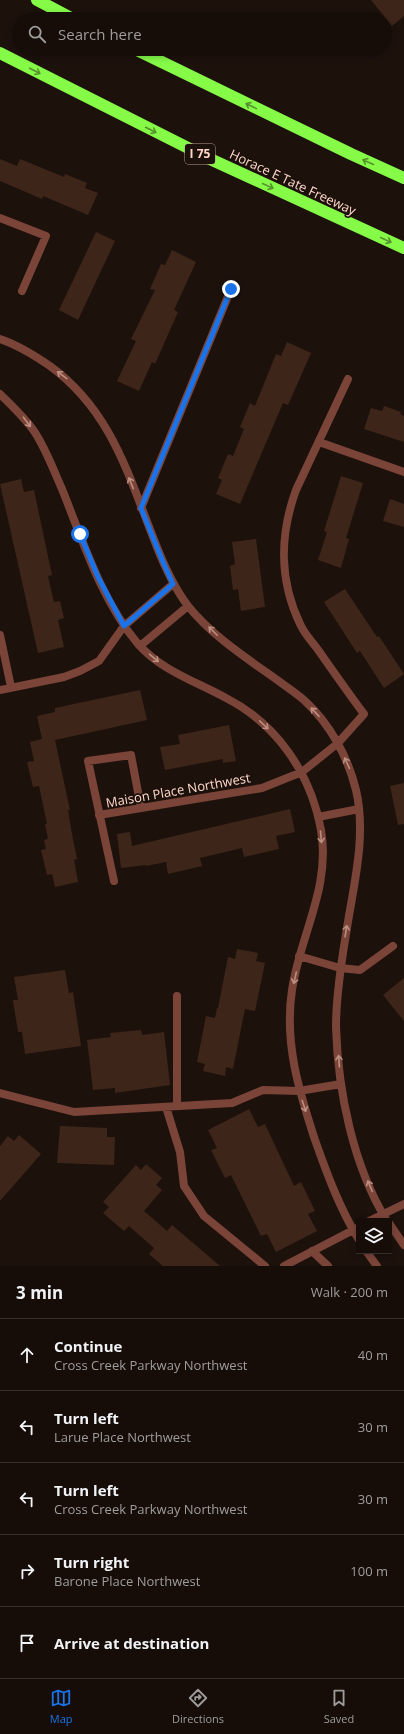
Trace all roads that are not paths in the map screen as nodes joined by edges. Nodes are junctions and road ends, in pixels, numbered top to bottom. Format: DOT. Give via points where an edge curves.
graph roads {
  1 [pos="37,0"];
  2 [pos="60,12"];
  3 [pos="0,53"];
  4 [pos="149,56"];
  5 [pos="404,178"];
  6 [pos="0,218"];
  7 [pos="404,248"];
  8 [pos="231,289"];
  9 [pos="22,291"];
  10 [pos="0,339"];
  11 [pos="348,379"];
  12 [pos="0,394"];
  13 [pos="319,442"];
  14 [pos="404,472"];
  15 [pos="141,508"];
  16 [pos="173,584"];
  17 [pos="188,606"];
  18 [pos="124,626"];
  19 [pos="0,634"];
  20 [pos="140,646"];
  21 [pos="11,687"];
  22 [pos="0,690"];
  23 [pos="338,743"];
  24 [pos="302,772"];
  25 [pos="141,808"];
  26 [pos="359,809"];
  27 [pos="100,815"];
  28 [pos="318,817"];
  29 [pos="114,881"];
  30 [pos="393,946"];
  31 [pos="299,956"];
  32 [pos="340,968"];
  33 [pos="177,996"];
  34 [pos="341,1084"];
  35 [pos="299,1091"];
  36 [pos="0,1094"];
  37 [pos="177,1106"];
  38 [pos="166,1107"];
  39 [pos="404,1204"];
  40 [pos="383,1213"];
  41 [pos="374,1218"];
  42 [pos="386,1218"];
  43 [pos="392,1228"];
  44 [pos="356,1229"];
  45 [pos="404,1245"];
  46 [pos="312,1252"];
  47 [pos="368,1254"];
  48 [pos="265,1266"];
  49 [pos="284,1266"];
  50 [pos="328,1266"];
  51 [pos="376,1266"];
  1 -- 2 [label="highway"];
  3 -- 7 [label="highway, Horace E Tate Freeway / I 75, one-way" via="210,159"];
  5 -- 4 [label="highway, one-way"];
  6 -- 9 [label="street" via="46,236"];
  8 -- 15 [label="street"];
  15 -- 10 [label="street, one-way" via="116,446 84,395 32,353"];
  11 -- 13 [label="street"];
  12 -- 18 [label="street, one-way" via="20,413 48,455 98,577"];
  13 -- 14 [label="street"];
  13 -- 23 [label="street, Maison Place Northwest" via="290,508 284,534 283,562 289,594 302,627 364,714"];
  15 -- 16 [label="street"];
  16 -- 17 [label="street"];
  16 -- 18 [label="street"];
  17 -- 20 [label="street"];
  23 -- 17 [label="street, one-way" via="323,721 304,701 219,637"];
  18 -- 20 [label="street"];
  18 -- 21 [label="street" via="99,660 80,671 64,677"];
  19 -- 21 [label="street"];
  20 -- 24 [label="street, one-way" via="173,672 228,698 254,715 281,741"];
  21 -- 22 [label="street"];
  23 -- 24 [label="street, Maison Place Northwest"];
  26 -- 23 [label="street, one-way" via="350,768"];
  24 -- 25 [label="street, Maison Place Northwest" via="262,788"];
  24 -- 28 [label="street"];
  25 -- 27 [label="street, Maison Place Northwest"];
  25 -- 27 [label="street" via="131,755 88,761"];
  26 -- 28 [label="street"];
  32 -- 26 [label="street, one-way" via="359,854"];
  27 -- 29 [label="street, Maison Place Northwest"];
  28 -- 31 [label="street, one-way" via="323,858 318,899"];
  30 -- 32 [label="street" via="360,970"];
  31 -- 32 [label="street"];
  31 -- 35 [label="street, one-way" via="292,990 289,1026"];
  34 -- 32 [label="street, one-way" via="336,1026"];
  33 -- 37 [label="street"];
  34 -- 35 [label="street"];
  40 -- 34 [label="street, one-way" via="369,1186 356,1150"];
  35 -- 37 [label="street" via="263,1090 232,1103"];
  35 -- 44 [label="street, one-way" via="328,1178"];
  36 -- 38 [label="street" via="74,1112"];
  37 -- 38 [label="street"];
  38 -- 48 [label="street" via="180,1152 184,1186 204,1216"];
  39 -- 40 [label="street"];
  40 -- 41 [label="street"];
  40 -- 42 [label="street"];
  43 -- 45 [label="street"];
  44 -- 46 [label="street"];
  46 -- 49 [label="street"];
  46 -- 50 [label="street"];
  47 -- 51 [label="street"];
}
